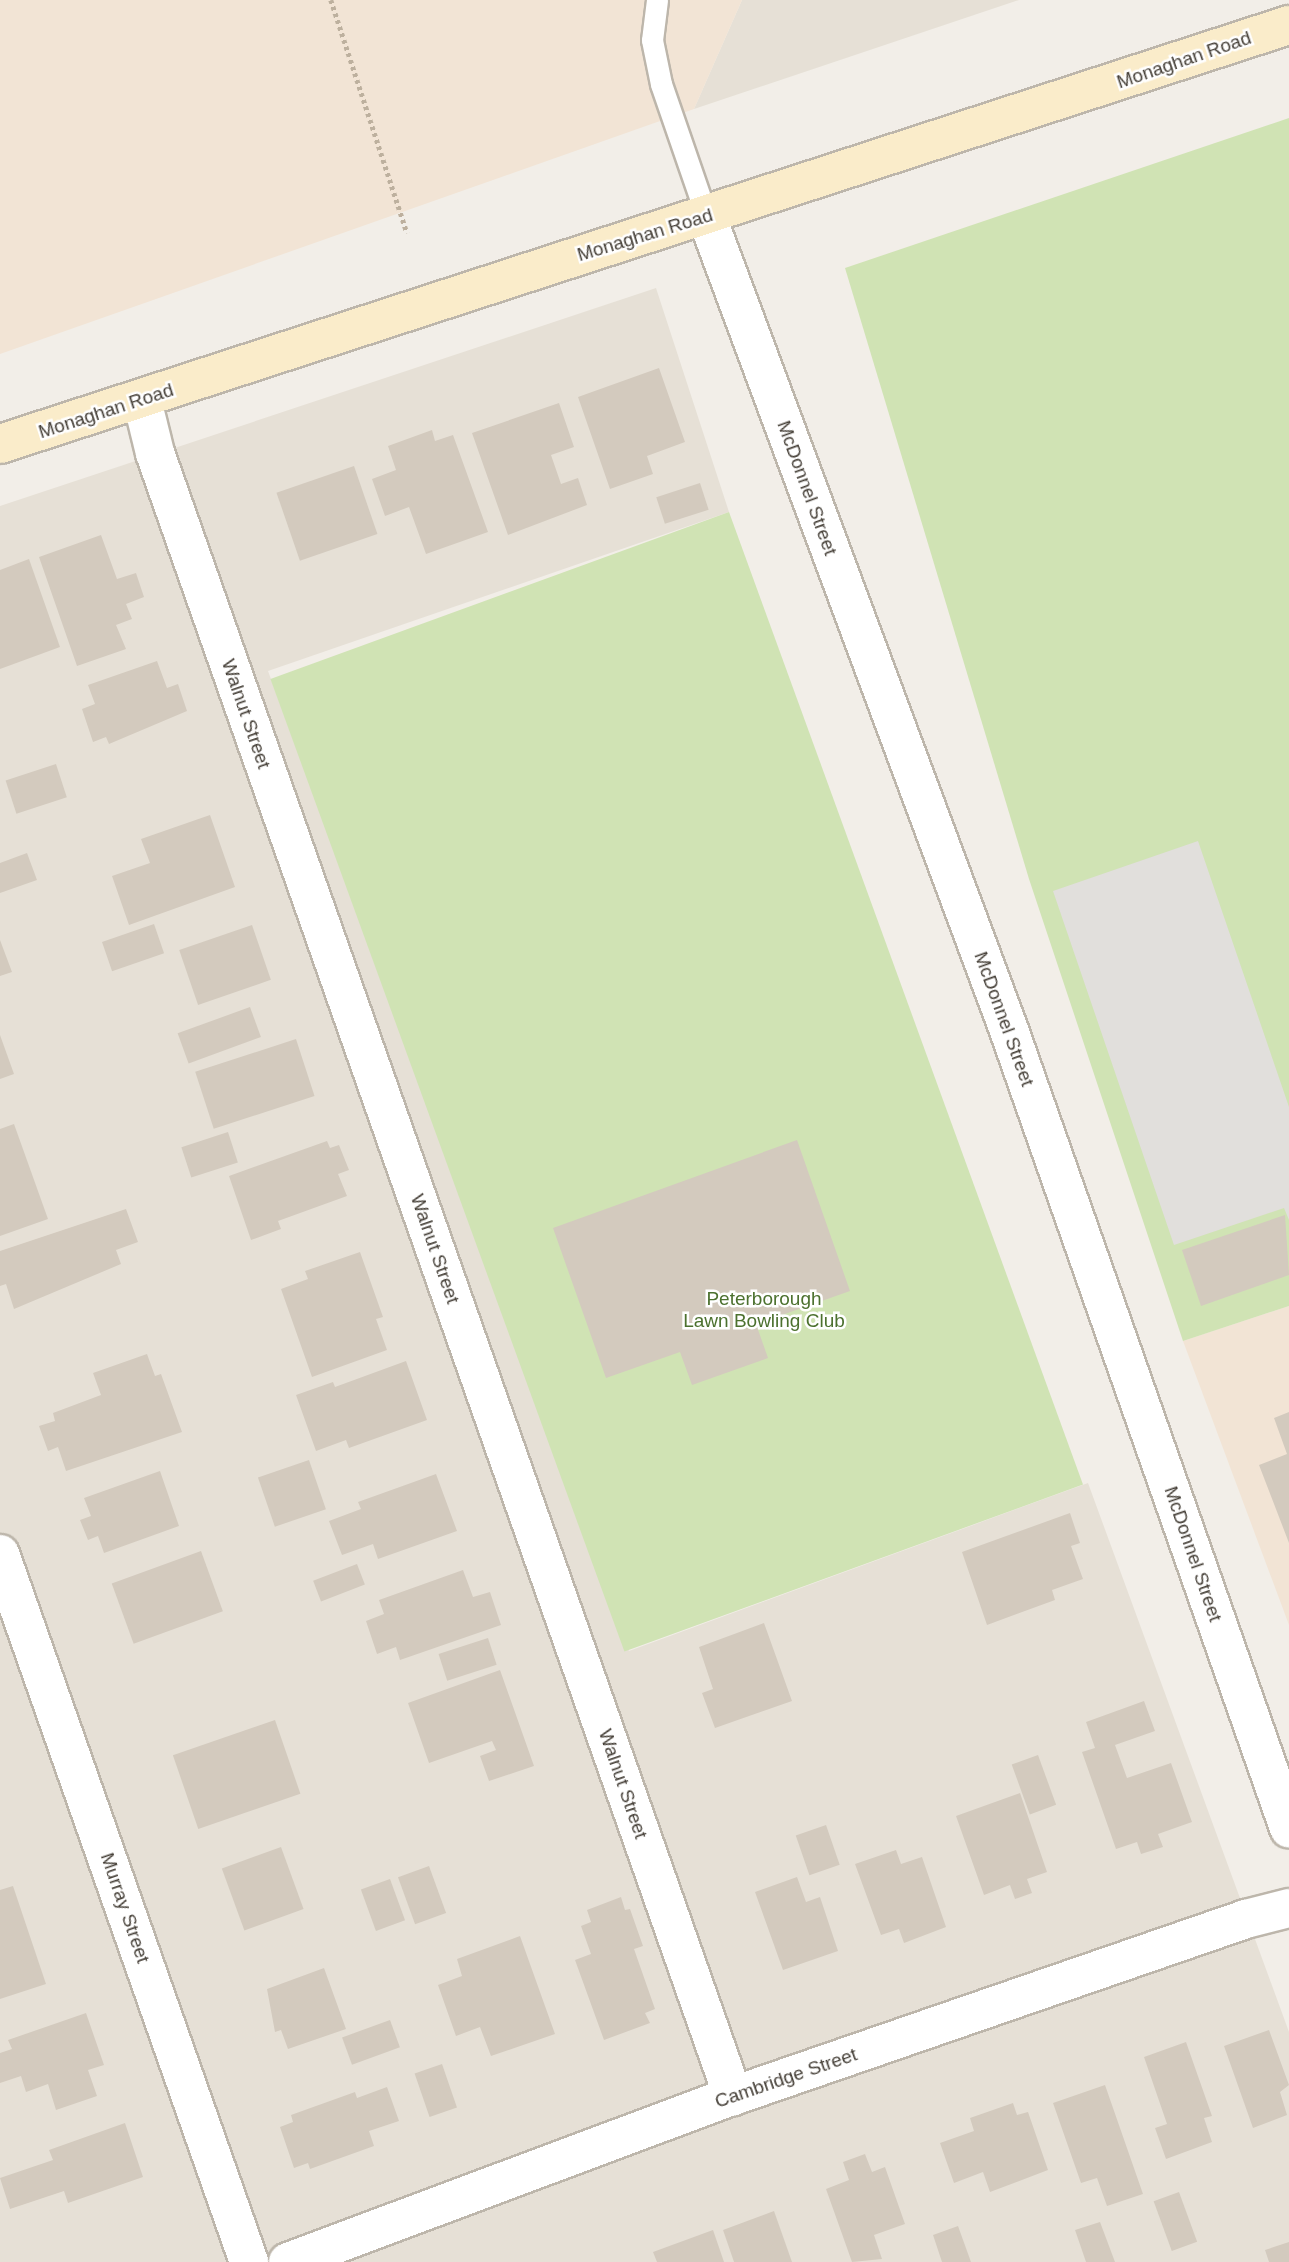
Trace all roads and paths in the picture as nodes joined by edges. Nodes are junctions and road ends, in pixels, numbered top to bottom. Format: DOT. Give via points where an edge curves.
graph roads {
  1 [pos="331,0"];
  2 [pos="657,0"];
  3 [pos="1289,25"];
  4 [pos="706,215"];
  5 [pos="407,233"];
  6 [pos="142,400"];
  7 [pos="0,444"];
  8 [pos="0,1554"];
  9 [pos="1289,1828"];
  10 [pos="1289,1908"];
  11 [pos="733,2096"];
  12 [pos="249,2262"];
  13 [pos="288,2262"];
  1 -- 5 [label="path"];
  2 -- 4 [label="lane" via="652,40 662,84"];
  3 -- 4 [label="main road, Monaghan Road"];
  4 -- 6 [label="main road, Monaghan Road"];
  4 -- 9 [label="street, McDonnel Street" via="1006,1021"];
  6 -- 7 [label="main road, Monaghan Road"];
  6 -- 11 [label="street, Walnut Street" via="159,466"];
  8 -- 12 [label="street, Murray Street"];
  10 -- 11 [label="street, Cambridge Street" via="1245,1919"];
  11 -- 13 [label="street, Cambridge Street"];
}
